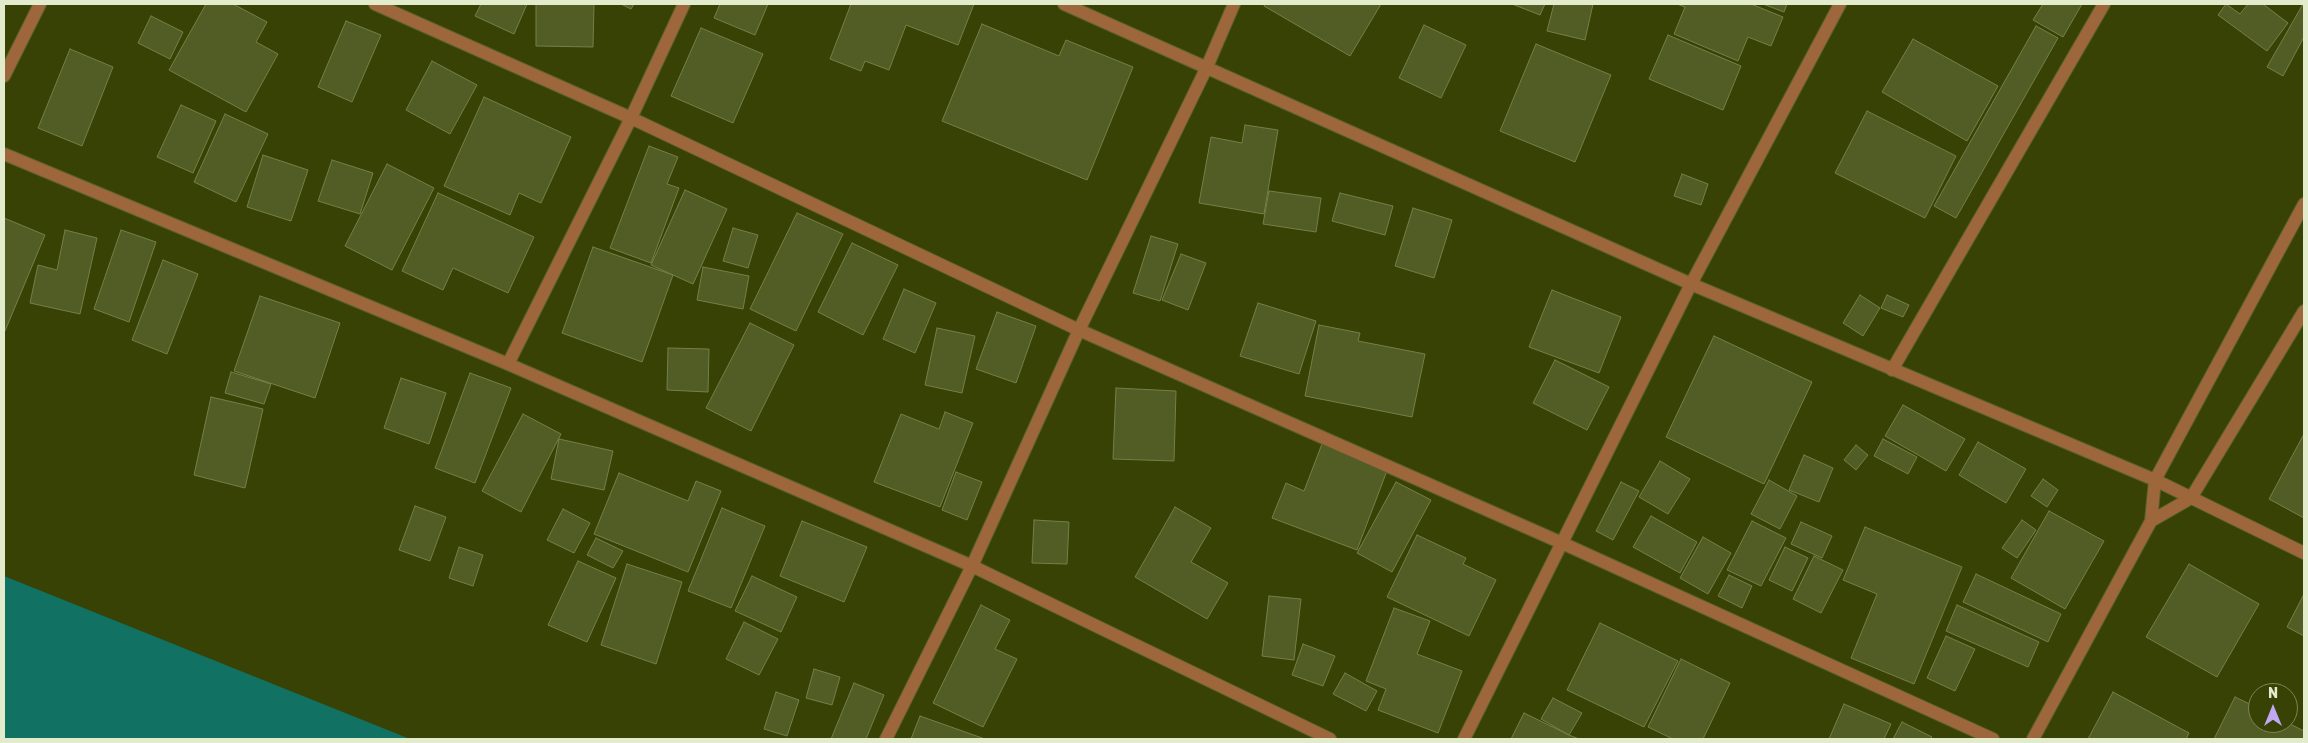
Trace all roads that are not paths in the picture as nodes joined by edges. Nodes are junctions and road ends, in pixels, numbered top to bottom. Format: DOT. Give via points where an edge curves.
graph roads {
  1 [pos="40,4"];
  2 [pos="376,4"];
  3 [pos="684,4"];
  4 [pos="1064,4"];
  5 [pos="1234,4"];
  6 [pos="1840,4"];
  7 [pos="2104,4"];
  8 [pos="1206,69"];
  9 [pos="4,76"];
  10 [pos="631,118"];
  11 [pos="4,154"];
  12 [pos="2304,204"];
  13 [pos="1691,284"];
  14 [pos="2304,312"];
  15 [pos="1079,330"];
  16 [pos="508,364"];
  17 [pos="1892,370"];
  18 [pos="2156,480"];
  19 [pos="2191,498"];
  20 [pos="2151,522"];
  21 [pos="1562,543"];
  22 [pos="2304,553"];
  23 [pos="972,566"];
  24 [pos="886,739"];
  25 [pos="1330,739"];
  26 [pos="1464,739"];
  27 [pos="1994,739"];
  28 [pos="2033,739"];
  1 -- 9 [label="street"];
  2 -- 10 [label="street"];
  3 -- 10 [label="street"];
  4 -- 8 [label="street"];
  5 -- 8 [label="street"];
  6 -- 13 [label="street"];
  7 -- 17 [label="street"];
  8 -- 13 [label="street"];
  8 -- 15 [label="street"];
  10 -- 15 [label="street"];
  10 -- 16 [label="street"];
  11 -- 16 [label="street"];
  12 -- 18 [label="street"];
  13 -- 17 [label="street"];
  13 -- 21 [label="street"];
  14 -- 19 [label="street"];
  15 -- 21 [label="street"];
  15 -- 23 [label="street"];
  16 -- 23 [label="street"];
  17 -- 18 [label="street"];
  18 -- 19 [label="street"];
  18 -- 20 [label="street"];
  19 -- 20 [label="street"];
  19 -- 22 [label="street"];
  20 -- 28 [label="street"];
  21 -- 26 [label="street"];
  21 -- 27 [label="street"];
  23 -- 24 [label="street"];
  23 -- 25 [label="street"];
}
